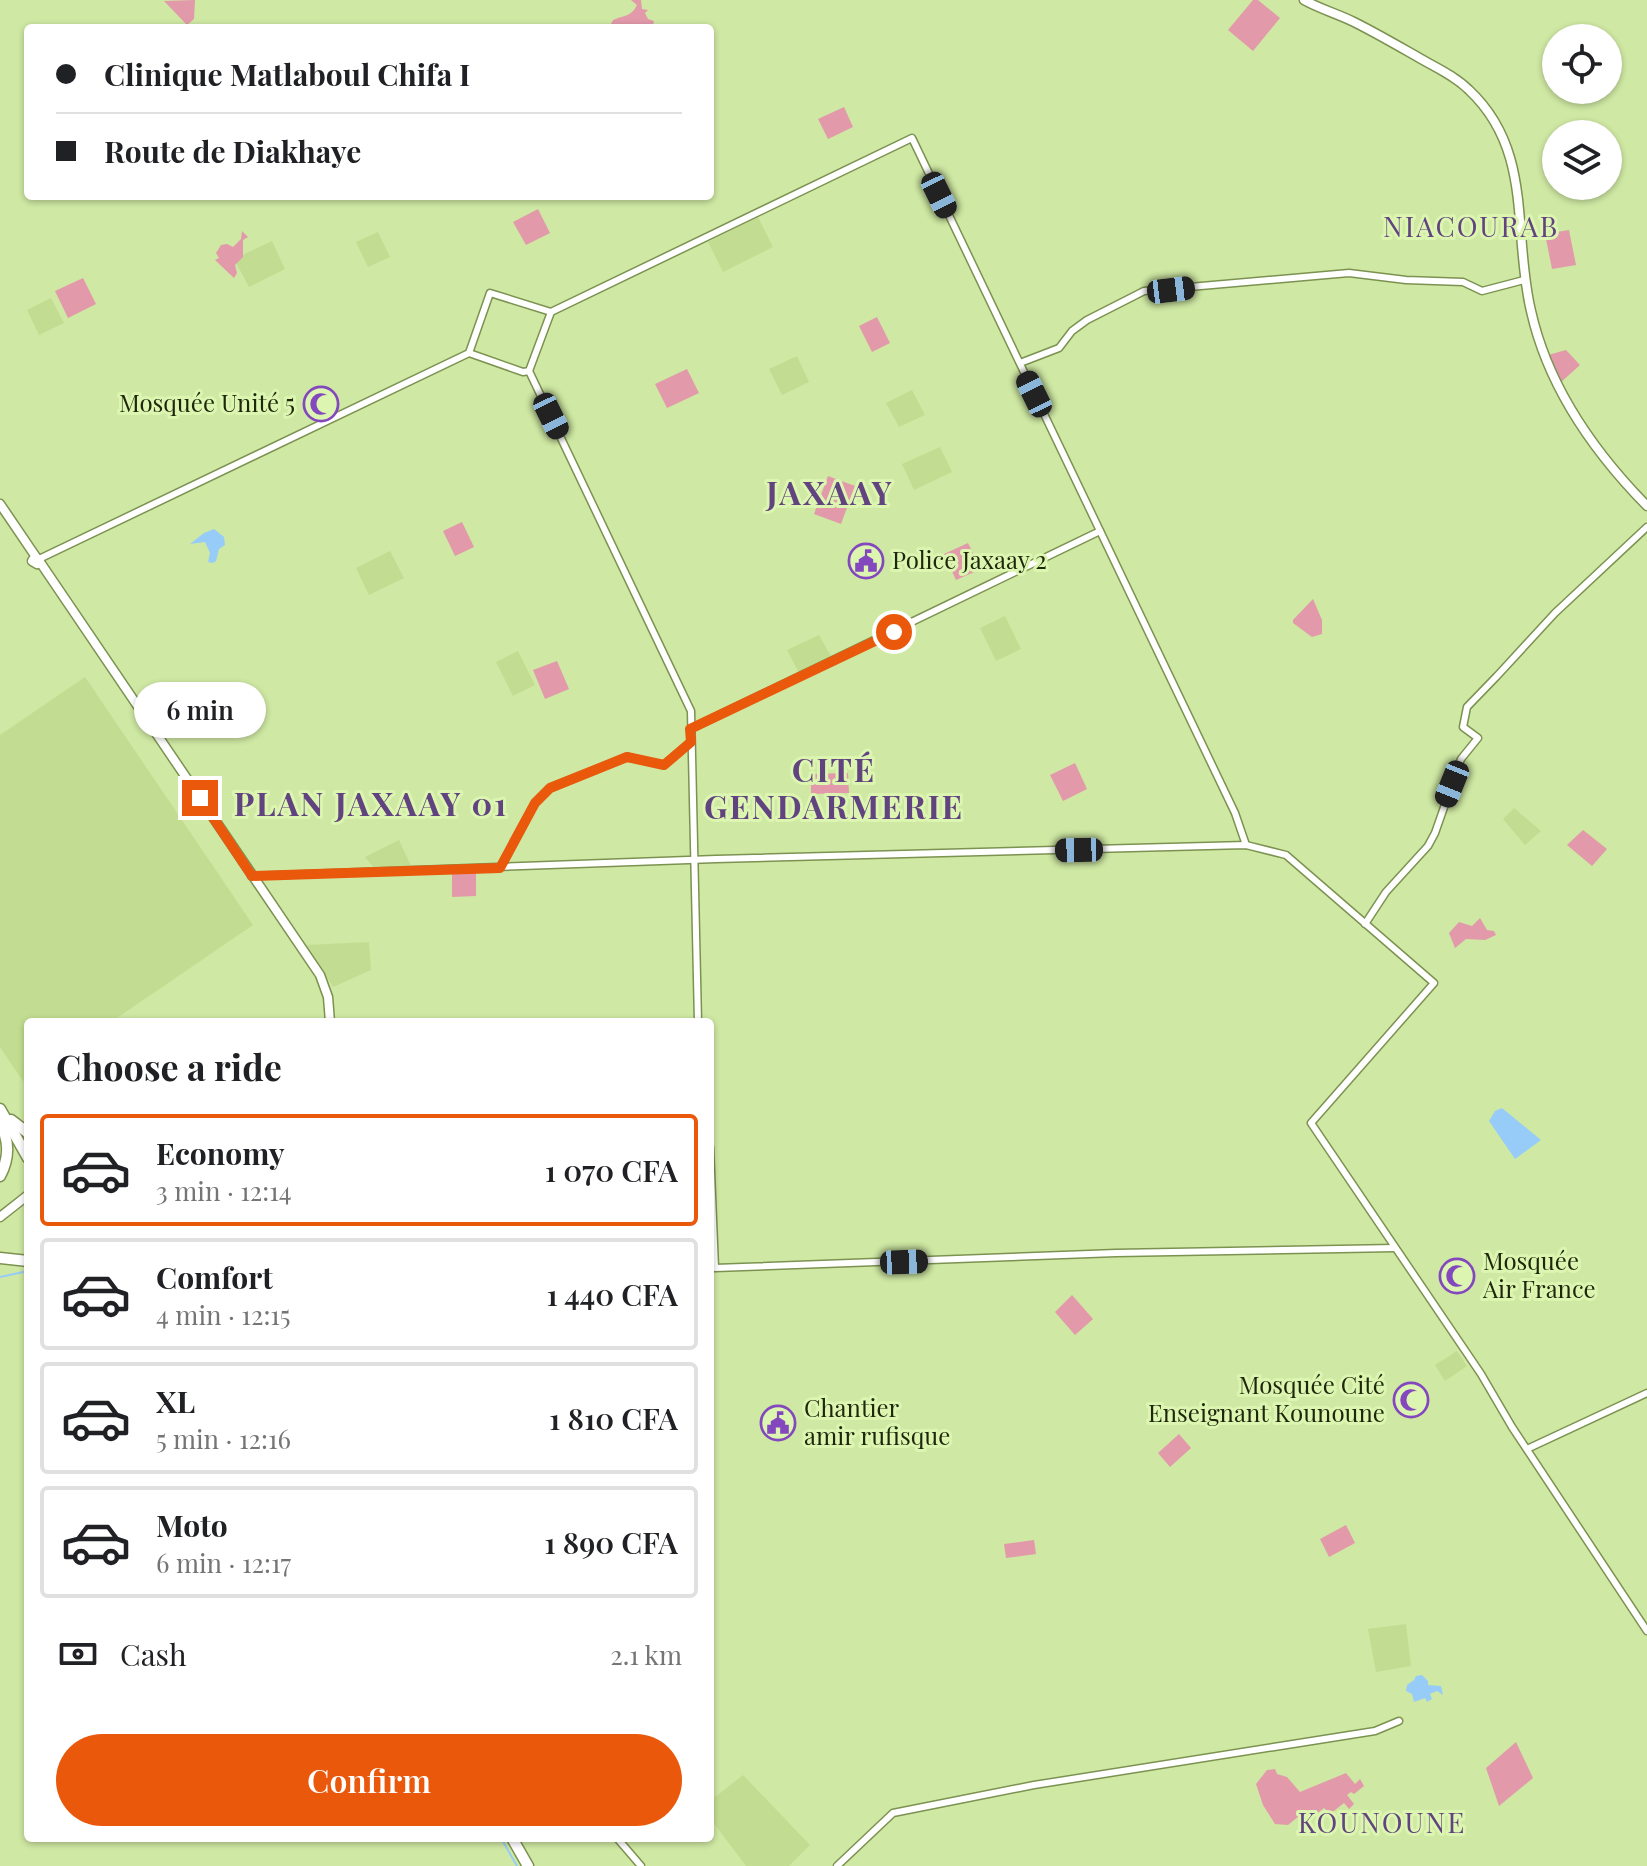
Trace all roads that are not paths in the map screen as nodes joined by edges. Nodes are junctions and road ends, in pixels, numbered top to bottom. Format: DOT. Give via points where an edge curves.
graph roads {
  1 [pos="1304,0"];
  2 [pos="1524,280"];
  3 [pos="551,312"];
  4 [pos="469,353"];
  5 [pos="1020,363"];
  6 [pos="529,371"];
  7 [pos="1647,506"];
  8 [pos="0,507"];
  9 [pos="1647,527"];
  10 [pos="1100,531"];
  11 [pos="37,560"];
  12 [pos="692,734"];
  13 [pos="1246,845"];
  14 [pos="695,861"];
  15 [pos="500,868"];
  16 [pos="256,880"];
  17 [pos="1365,924"];
  18 [pos="328,1018"];
  19 [pos="698,1018"];
  20 [pos="0,1108"];
  21 [pos="0,1120"];
  22 [pos="24,1130"];
  23 [pos="24,1151"];
  24 [pos="24,1160"];
  25 [pos="0,1176"];
  26 [pos="24,1196"];
  27 [pos="0,1214"];
  28 [pos="714,1244"];
  29 [pos="1395,1248"];
  30 [pos="0,1258"];
  31 [pos="24,1261"];
  32 [pos="1647,1393"];
  33 [pos="1527,1449"];
  34 [pos="1647,1631"];
  35 [pos="1399,1721"];
  36 [pos="511,1842"];
  37 [pos="620,1842"];
  38 [pos="526,1866"];
  39 [pos="641,1866"];
  40 [pos="837,1866"];
  1 -- 2 [label="main road" via="1451,76 1480,102 1502,134 1519,194"];
  2 -- 5 [label="street" via="1482,291 1463,282 1349,273 1144,291 1087,320 1059,348"];
  2 -- 7 [label="main road" via="1534,326 1562,395 1596,448"];
  3 -- 4 [label="street" via="490,293"];
  3 -- 5 [label="street" via="912,138"];
  3 -- 6 [label="street"];
  4 -- 6 [label="street"];
  4 -- 11 [label="street"];
  5 -- 10 [label="street"];
  6 -- 12 [label="street" via="686,696"];
  8 -- 11 [label="main road"];
  9 -- 17 [label="street" via="1555,613 1467,707 1463,727 1478,738 1461,759 1435,833"];
  10 -- 12 [label="street"];
  10 -- 13 [label="street"];
  11 -- 16 [label="main road"];
  12 -- 14 [label="street"];
  12 -- 15 [label="street" via="664,765 627,757 550,788 535,803"];
  13 -- 14 [label="street"];
  13 -- 17 [label="street" via="1286,855"];
  14 -- 15 [label="street"];
  14 -- 19 [label="street"];
  15 -- 16 [label="street"];
  16 -- 18 [label="main road" via="319,981"];
  17 -- 29 [label="street" via="1434,983 1311,1123"];
  20 -- 22 [label="highway"];
  20 -- 23 [label="highway"];
  21 -- 24 [label="highway"];
  21 -- 25 [label="highway" via="8,1146"];
  26 -- 27 [label="main road"];
  28 -- 29 [label="street" via="715,1268"];
  29 -- 33 [label="street"];
  30 -- 31 [label="highway"];
  32 -- 33 [label="street"];
  33 -- 34 [label="street"];
  35 -- 40 [label="street" via="1375,1731 893,1813"];
  36 -- 38 [label="highway"];
  37 -- 39 [label="street"];
}
